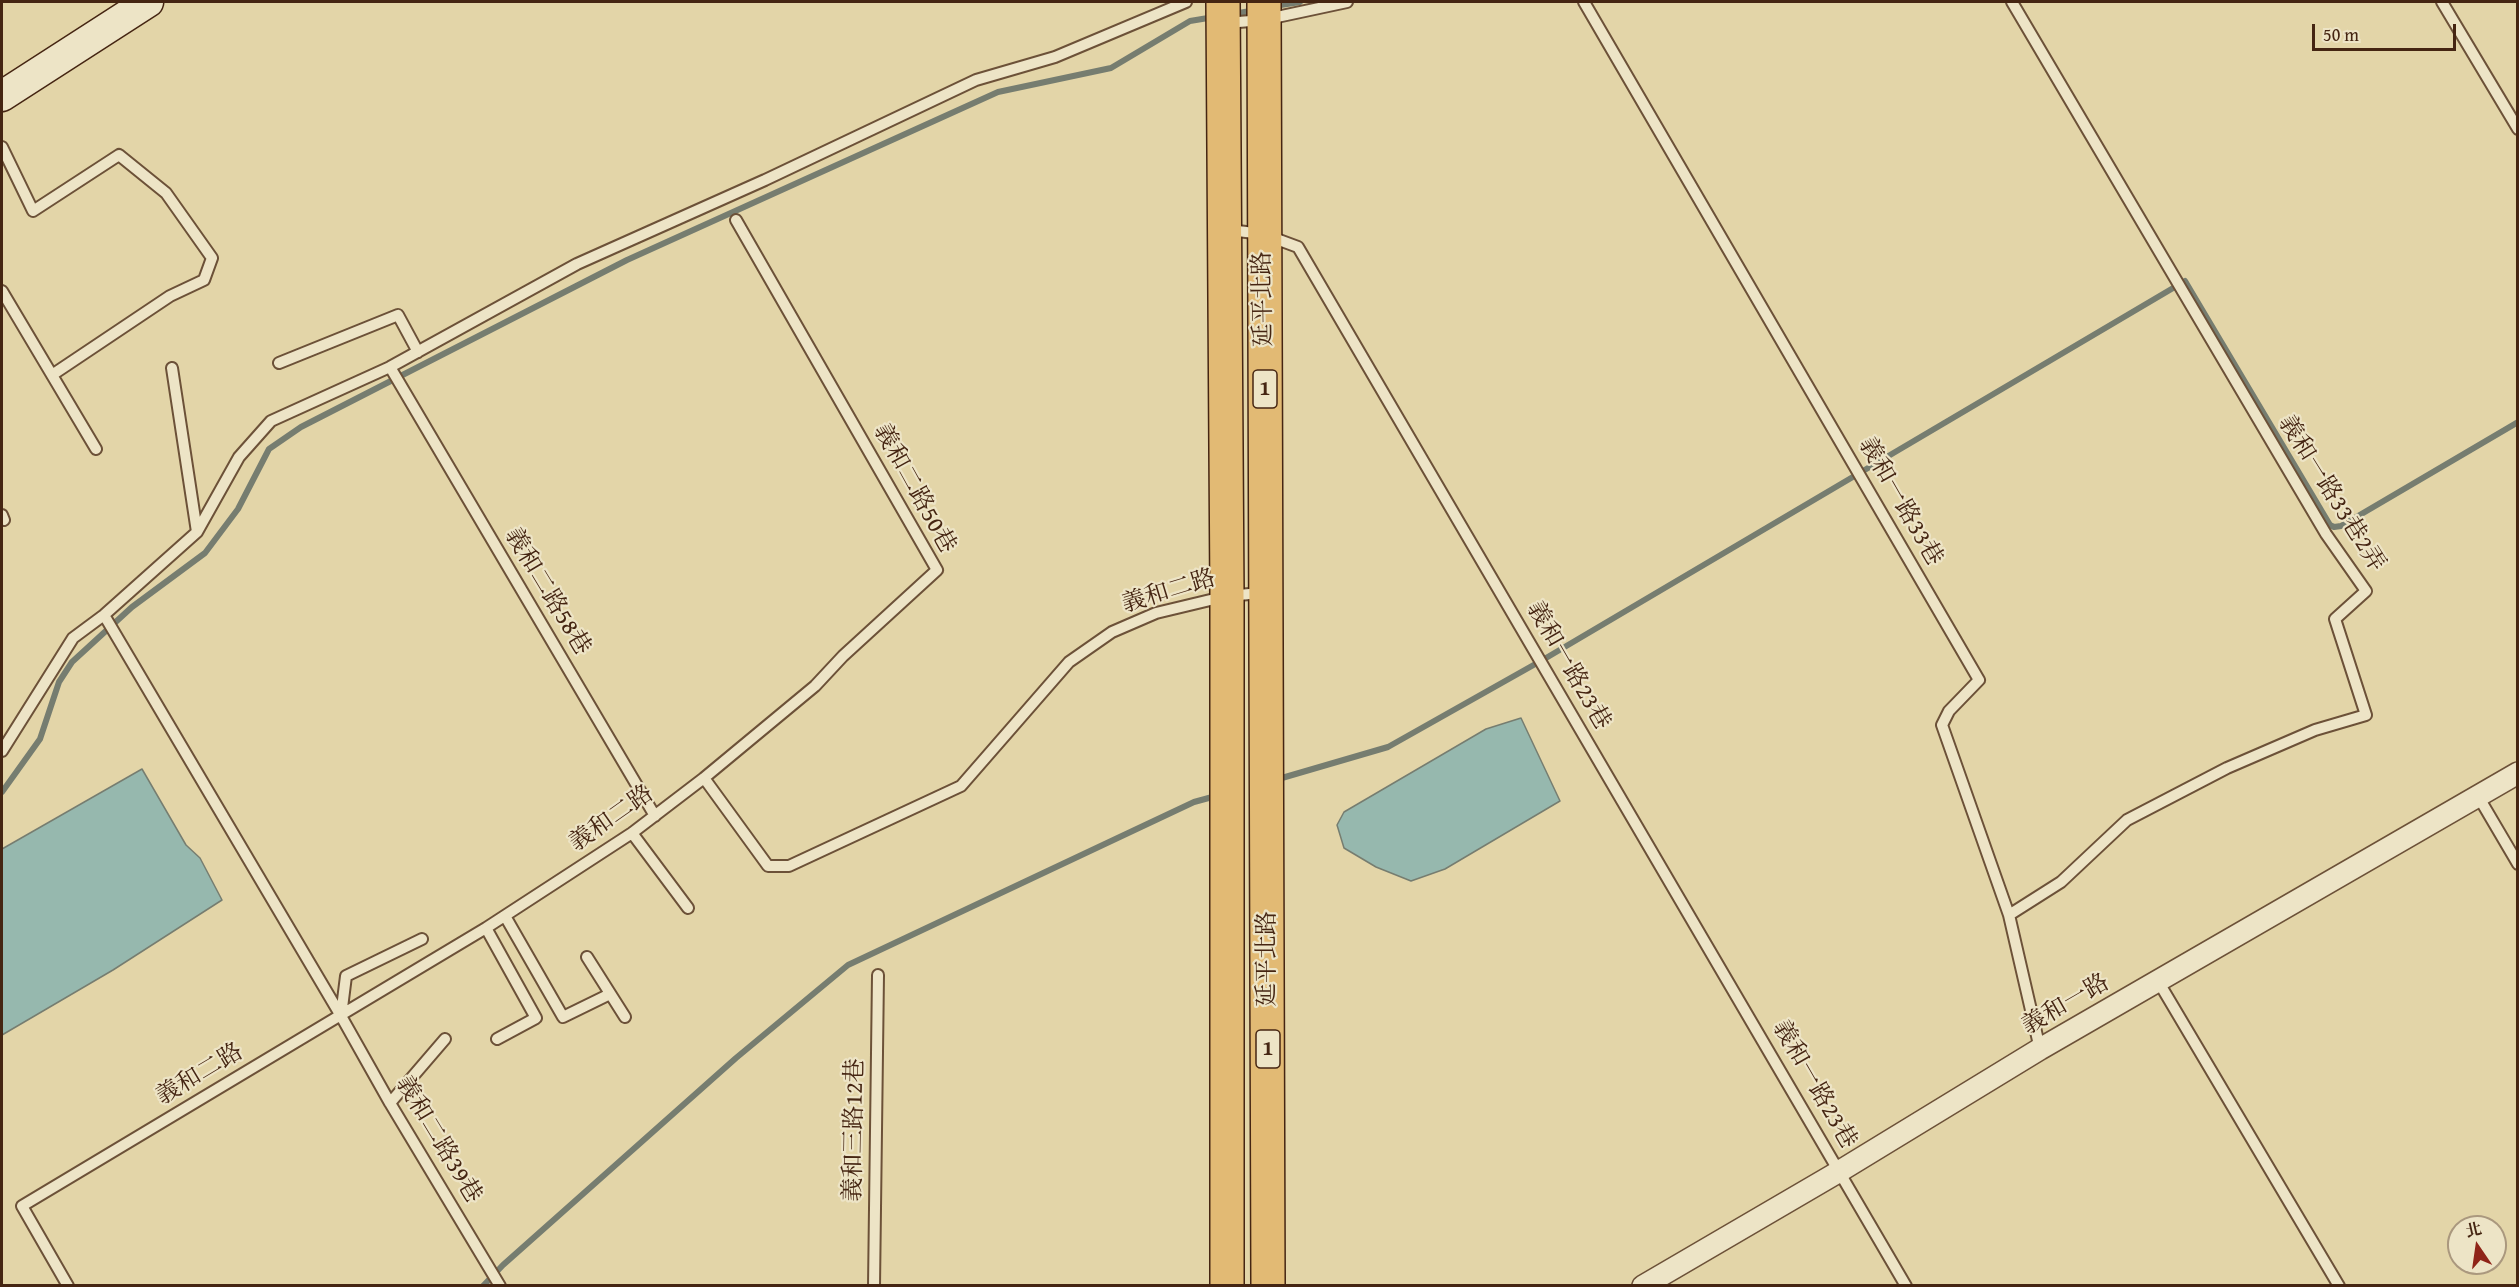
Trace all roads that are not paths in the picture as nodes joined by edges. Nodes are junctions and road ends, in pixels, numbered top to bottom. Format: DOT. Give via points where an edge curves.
graph roads {
  1 [pos="148,2"];
  2 [pos="1186,2"];
  3 [pos="1347,2"];
  4 [pos="1584,2"];
  5 [pos="2012,2"];
  6 [pos="2442,2"];
  7 [pos="1264,11"];
  8 [pos="1223,12"];
  9 [pos="2,96"];
  10 [pos="2517,129"];
  11 [pos="2,147"];
  12 [pos="736,220"];
  13 [pos="1225,229"];
  14 [pos="1263,234"];
  15 [pos="2,291"];
  16 [pos="417,352"];
  17 [pos="279,363"];
  18 [pos="172,368"];
  19 [pos="392,370"];
  20 [pos="52,375"];
  21 [pos="96,449"];
  22 [pos="197,532"];
  23 [pos="1267,592"];
  24 [pos="1227,596"];
  25 [pos="106,618"];
  26 [pos="2,752"];
  27 [pos="2517,773"];
  28 [pos="705,778"];
  29 [pos="2478,796"];
  30 [pos="655,816"];
  31 [pos="632,833"];
  32 [pos="2517,864"];
  33 [pos="688,908"];
  34 [pos="2009,915"];
  35 [pos="505,916"];
  36 [pos="486,928"];
  37 [pos="422,939"];
  38 [pos="587,957"];
  39 [pos="878,975"];
  40 [pos="2158,981"];
  41 [pos="610,994"];
  42 [pos="341,1016"];
  43 [pos="625,1017"];
  44 [pos="445,1038"];
  45 [pos="497,1039"];
  46 [pos="2040,1049"];
  47 [pos="390,1103"];
  48 [pos="1840,1171"];
  49 [pos="68,1286"];
  50 [pos="500,1286"];
  51 [pos="874,1286"];
  52 [pos="1227,1286"];
  53 [pos="1268,1286"];
  54 [pos="1643,1286"];
  55 [pos="1906,1286"];
  56 [pos="2339,1286"];
  1 -- 9 [label="street"];
  2 -- 16 [label="lane" via="1055,57 976,80 577,264"];
  3 -- 7 [label="lane"];
  4 -- 34 [label="lane, 義和一路33巷" via="1979,680 1949,711 1942,725"];
  5 -- 34 [label="lane, 義和一路33巷2弄" via="2326,534 2367,591 2335,619 2366,715 2315,730 2227,768 2127,820 2061,882"];
  6 -- 10 [label="lane"];
  7 -- 8 [label="lane"];
  7 -- 14 [label="main road, 延平北路 / 1"];
  8 -- 13 [label="main road, 延平北路 / 1"];
  11 -- 20 [label="lane" via="33,211 119,155 166,193 212,258 204,280 170,296"];
  12 -- 28 [label="lane, 義和二路50巷" via="937,570 815,686"];
  13 -- 14 [label="lane, 義和一路23巷"];
  13 -- 24 [label="main road, 延平北路 / 1"];
  14 -- 23 [label="main road, 延平北路 / 1"];
  14 -- 48 [label="lane, 義和一路23巷" via="1298,247"];
  15 -- 20 [label="lane"];
  16 -- 17 [label="lane" via="398,315"];
  16 -- 19 [label="lane"];
  18 -- 22 [label="lane"];
  19 -- 22 [label="lane" via="271,421 238,457"];
  19 -- 30 [label="lane, 義和二路58巷"];
  20 -- 21 [label="lane"];
  22 -- 25 [label="lane"];
  23 -- 24 [label="lane, 義和二路"];
  23 -- 53 [label="main road, 延平北路 / 1"];
  24 -- 28 [label="lane, 義和二路" via="1156,613 1112,632 1069,662 961,786 789,866 768,866"];
  24 -- 52 [label="main road, 延平北路 / 1"];
  25 -- 26 [label="lane" via="73,638"];
  25 -- 42 [label="lane, 義和二路39巷"];
  27 -- 29 [label="street, 義和一路"];
  28 -- 30 [label="lane, 義和二路"];
  29 -- 32 [label="lane"];
  29 -- 40 [label="street, 義和一路"];
  30 -- 31 [label="lane, 義和二路"];
  31 -- 33 [label="lane"];
  31 -- 35 [label="lane, 義和二路"];
  34 -- 46 [label="lane, 義和一路33巷"];
  35 -- 36 [label="lane, 義和二路"];
  35 -- 41 [label="lane" via="563,1017"];
  36 -- 42 [label="lane, 義和二路"];
  36 -- 45 [label="lane" via="536,1018"];
  37 -- 42 [label="lane" via="346,976"];
  38 -- 41 [label="lane"];
  39 -- 51 [label="lane, 義和三路12巷"];
  40 -- 46 [label="street, 義和一路"];
  40 -- 56 [label="lane"];
  41 -- 43 [label="lane"];
  42 -- 47 [label="lane, 義和二路39巷"];
  42 -- 49 [label="lane, 義和二路" via="22,1206"];
  44 -- 47 [label="lane"];
  46 -- 48 [label="street, 義和一路"];
  47 -- 50 [label="lane, 義和二路39巷"];
  48 -- 54 [label="street, 義和一路"];
  48 -- 55 [label="lane, 義和一路23巷"];
}
